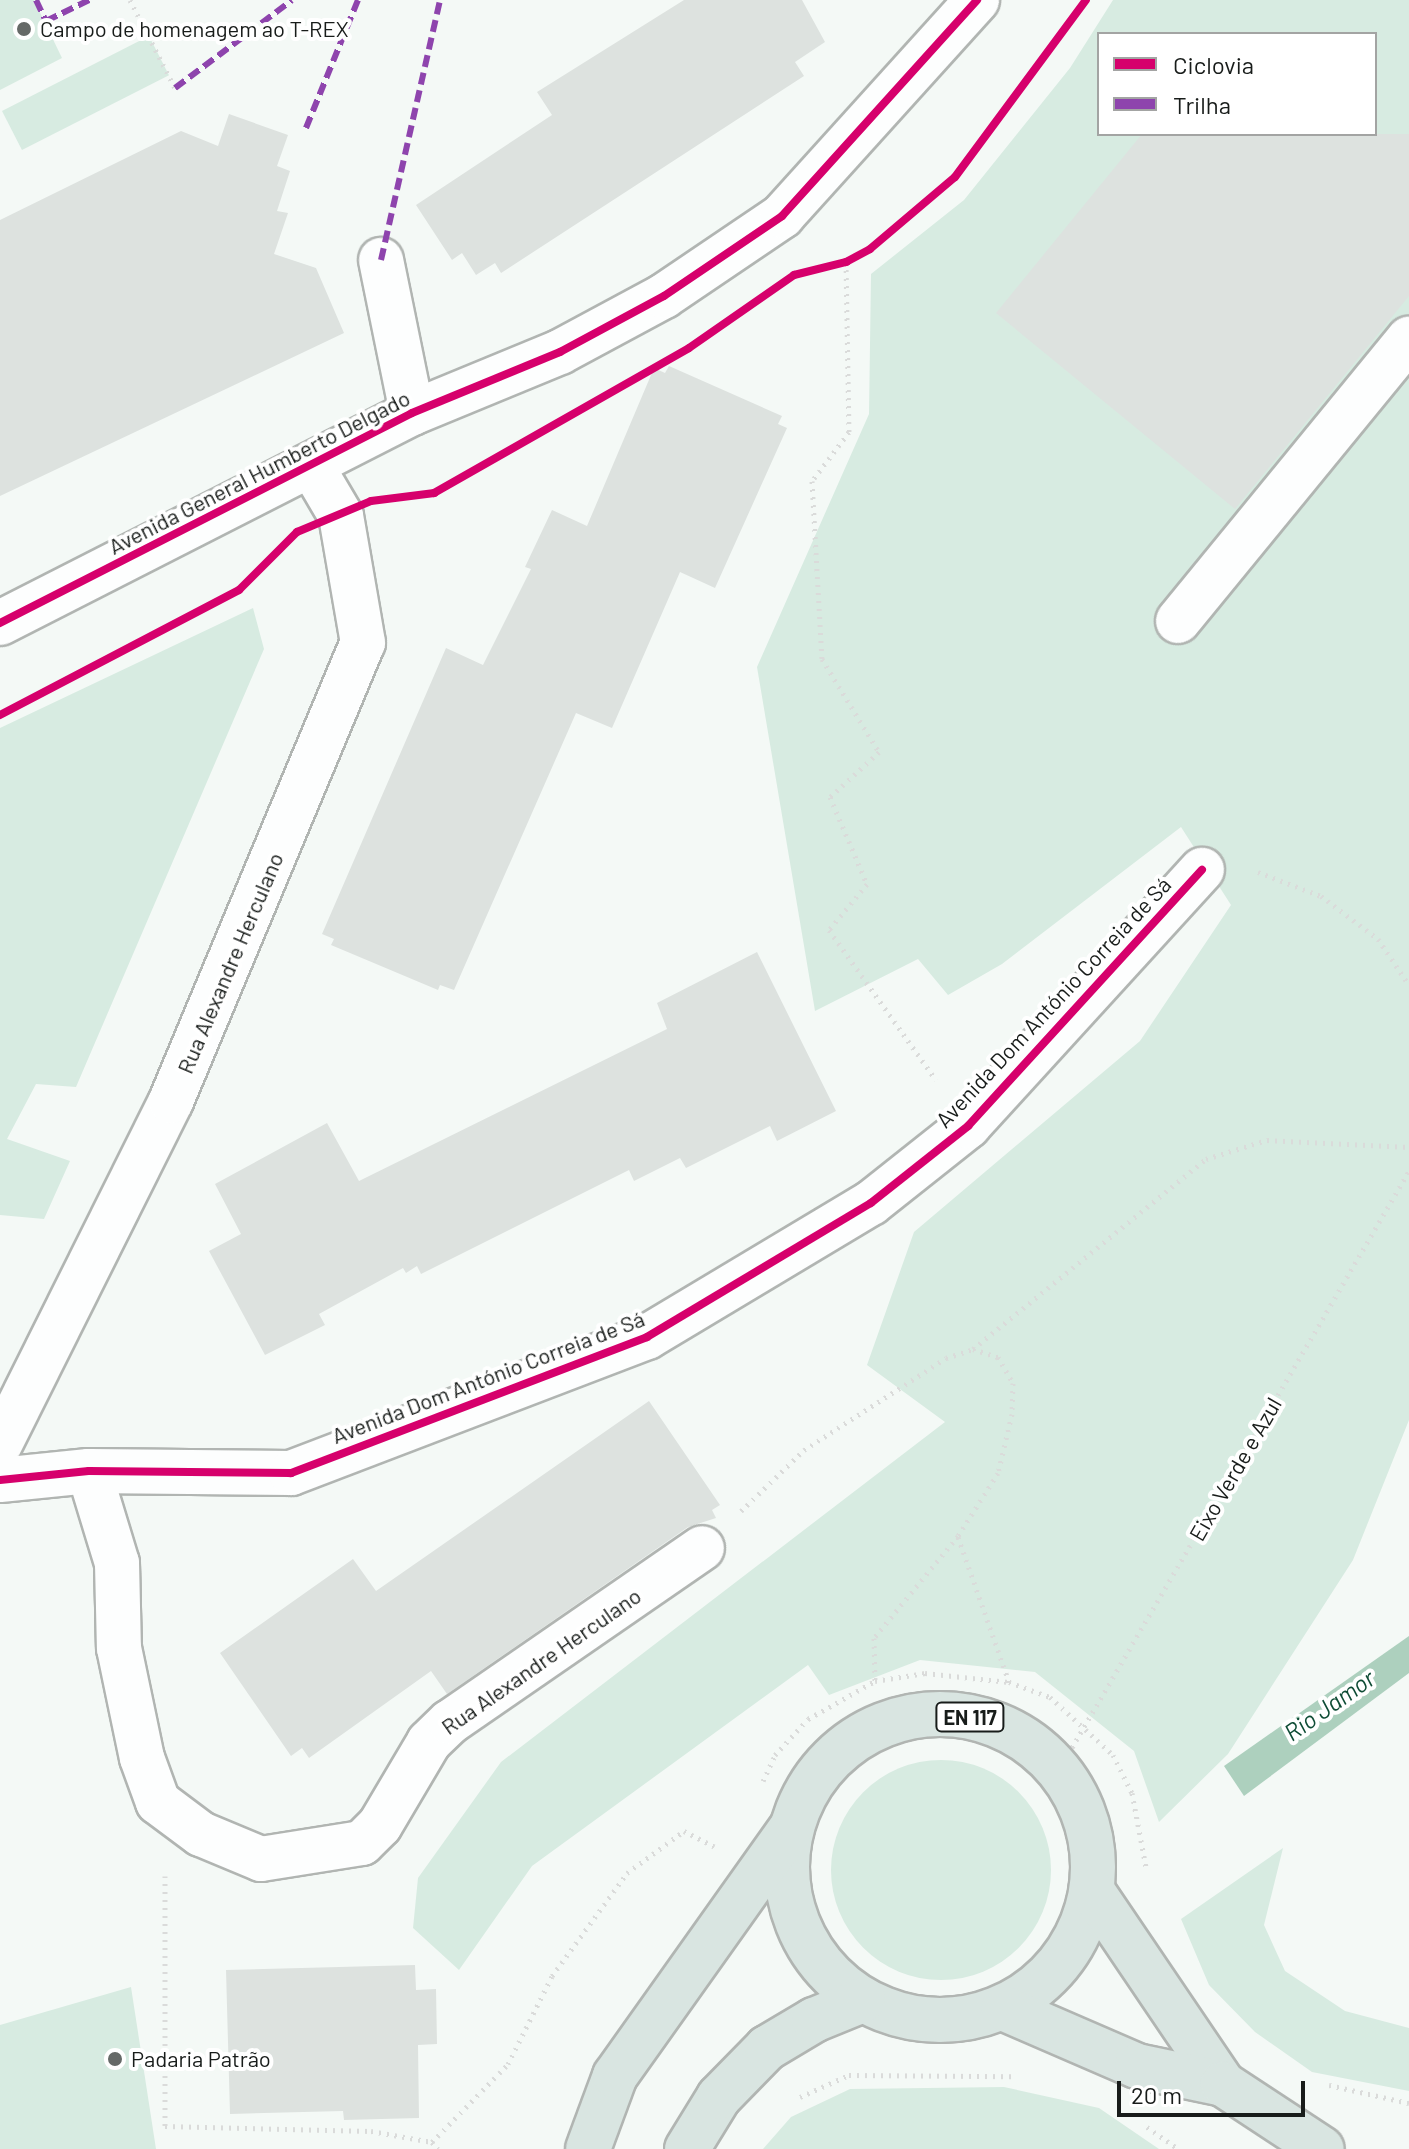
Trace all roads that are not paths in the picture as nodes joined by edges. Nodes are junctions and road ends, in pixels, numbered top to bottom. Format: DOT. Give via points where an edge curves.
graph roads {
  1 [pos="977,0"];
  2 [pos="381,260"];
  3 [pos="1409,339"];
  4 [pos="412,413"];
  5 [pos="311,465"];
  6 [pos="1178,621"];
  7 [pos="0,623"];
  8 [pos="1202,870"];
  9 [pos="0,1444"];
  10 [pos="89,1471"];
  11 [pos="0,1480"];
  12 [pos="702,1548"];
  13 [pos="789,1831"];
  14 [pos="1093,1892"];
  15 [pos="863,2000"];
  16 [pos="1003,2008"];
  17 [pos="1223,2084"];
  18 [pos="588,2149"];
  19 [pos="687,2149"];
  20 [pos="1322,2149"];
  1 -- 4 [label="street, Avenida General Humberto Delgado" via="782,216 664,296 560,352"];
  2 -- 4 [label="street"];
  3 -- 6 [label="street"];
  4 -- 5 [label="street, Avenida General Humberto Delgado"];
  5 -- 7 [label="street, Avenida General Humberto Delgado"];
  5 -- 9 [label="street, Rua Alexandre Herculano" via="341,516 363,643 171,1101"];
  8 -- 10 [label="street, Avenida Dom António Correia de Sá" via="968,1126 871,1203 647,1337 291,1473"];
  10 -- 11 [label="street, Avenida Dom António Correia de Sá"];
  10 -- 12 [label="street, Rua Alexandre Herculano" via="117,1563 119,1648 142,1758 158,1802 201,1834 261,1859 362,1843 380,1825 429,1742 450,1722"];
  13 -- 14 [label="main road, EN 117" via="824,1764 887,1721 954,1712 1017,1732 1060,1768 1090,1826"];
  13 -- 15 [label="main road, EN 117" via="785,1880 797,1928 824,1969"];
  13 -- 18 [label="main road, EN 117" via="615,2076"];
  14 -- 16 [label="main road, EN 117" via="1077,1940 1053,1970"];
  14 -- 17 [label="main road"];
  15 -- 16 [label="main road, EN 117" via="908,2018 956,2021"];
  15 -- 19 [label="main road" via="814,2020 767,2048 719,2097"];
  16 -- 17 [label="main road" via="1137,2066"];
  17 -- 20 [label="main road"];
}
